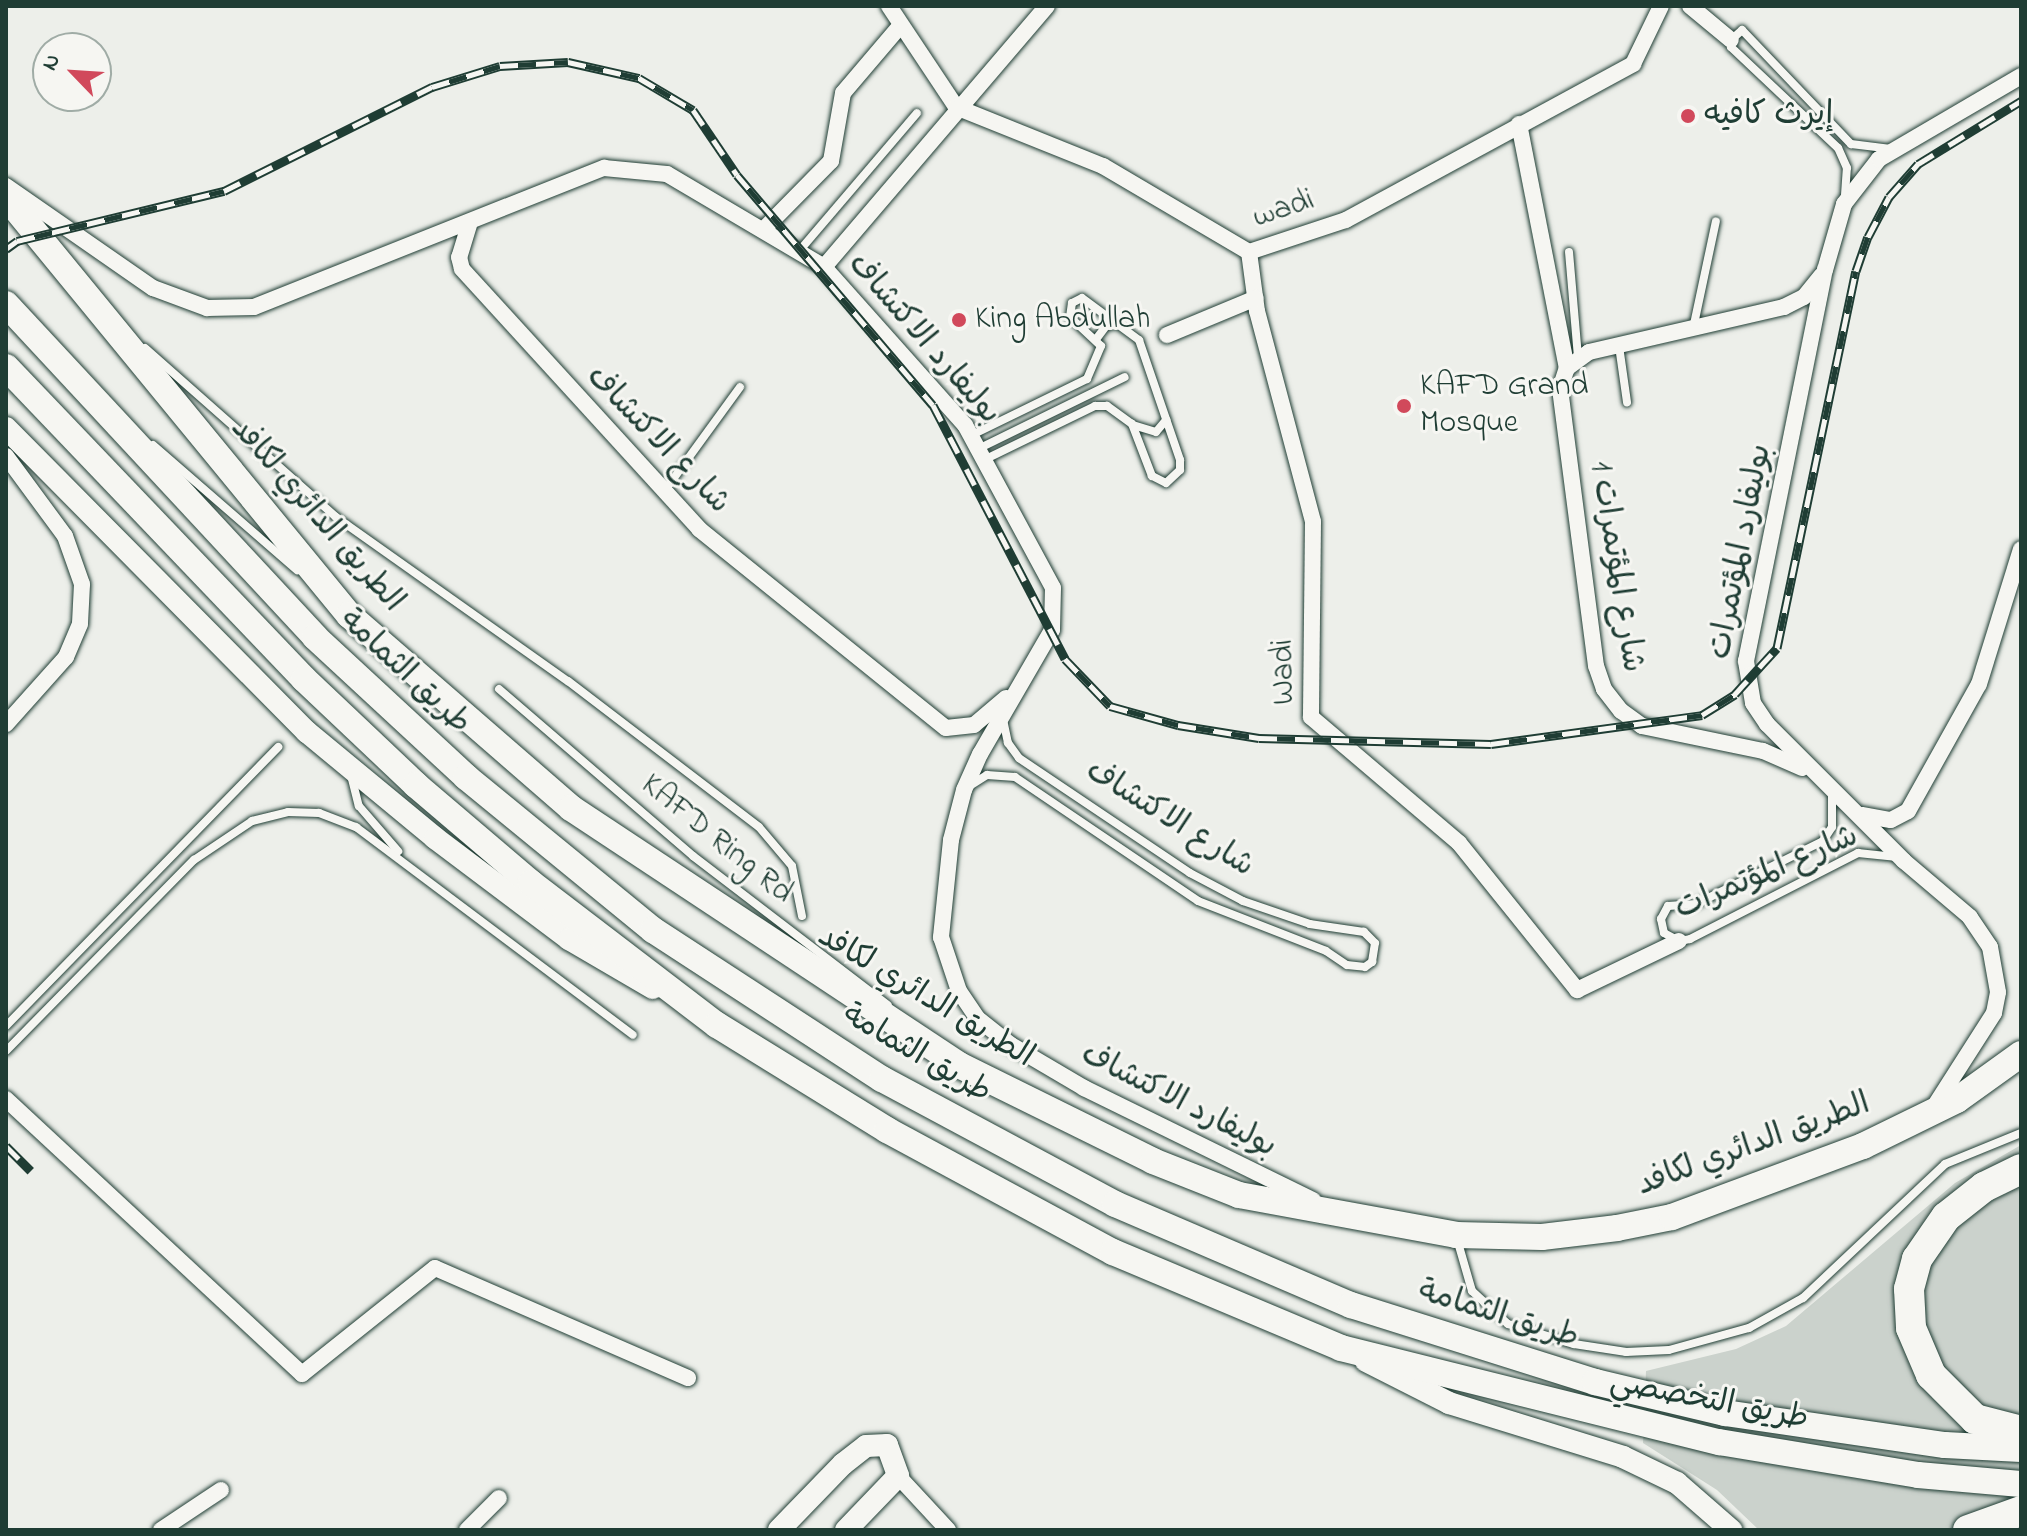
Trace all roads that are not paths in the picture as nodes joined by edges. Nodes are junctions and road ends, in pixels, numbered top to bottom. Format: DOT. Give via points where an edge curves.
graph roads {
  1 [pos="889,6"];
  2 [pos="1047,6"];
  3 [pos="1661,6"];
  4 [pos="1690,6"];
  5 [pos="900,26"];
  6 [pos="1731,40"];
  7 [pos="2021,76"];
  8 [pos="2021,86"];
  9 [pos="1988,93"];
  10 [pos="956,107"];
  11 [pos="917,113"];
  12 [pos="1519,124"];
  13 [pos="1901,145"];
  14 [pos="6,186"];
  15 [pos="6,197"];
  16 [pos="1844,204"];
  17 [pos="1716,221"];
  18 [pos="470,222"];
  19 [pos="763,230"];
  20 [pos="800,250"];
  21 [pos="1249,252"];
  22 [pos="1569,252"];
  23 [pos="824,267"];
  24 [pos="1825,270"];
  25 [pos="1256,298"];
  26 [pos="92,299"];
  27 [pos="6,304"];
  28 [pos="1119,324"];
  29 [pos="1693,329"];
  30 [pos="1167,335"];
  31 [pos="1097,338"];
  32 [pos="1619,345"];
  33 [pos="1573,363"];
  34 [pos="6,367"];
  35 [pos="69,372"];
  36 [pos="1125,377"];
  37 [pos="740,387"];
  38 [pos="1627,402"];
  39 [pos="1166,420"];
  40 [pos="1132,424"];
  41 [pos="6,428"];
  42 [pos="980,447"];
  43 [pos="6,456"];
  44 [pos="663,494"];
  45 [pos="2021,549"];
  46 [pos="349,615"];
  47 [pos="1020,684"];
  48 [pos="499,689"];
  49 [pos="1003,716"];
  50 [pos="6,724"];
  51 [pos="278,747"];
  52 [pos="349,767"];
  53 [pos="1810,772"];
  54 [pos="964,790"];
  55 [pos="1830,790"];
  56 [pos="1857,813"];
  57 [pos="405,859"];
  58 [pos="1904,861"];
  59 [pos="802,916"];
  60 [pos="1679,941"];
  61 [pos="717,1025"];
  62 [pos="6,1026"];
  63 [pos="899,1026"];
  64 [pos="633,1035"];
  65 [pos="6,1051"];
  66 [pos="2021,1054"];
  67 [pos="6,1099"];
  68 [pos="1929,1115"];
  69 [pos="2021,1133"];
  70 [pos="2021,1169"];
  71 [pos="1355,1218"];
  72 [pos="1456,1235"];
  73 [pos="1341,1348"];
  74 [pos="688,1378"];
  75 [pos="2021,1431"];
  76 [pos="2021,1449"];
  77 [pos="898,1476"];
  78 [pos="2021,1484"];
  79 [pos="221,1490"];
  80 [pos="499,1498"];
  81 [pos="2021,1511"];
  82 [pos="161,1530"];
  83 [pos="467,1530"];
  84 [pos="779,1530"];
  85 [pos="846,1530"];
  86 [pos="948,1530"];
  87 [pos="1731,1530"];
  88 [pos="1968,1530"];
  1 -- 5 [label="street"];
  2 -- 10 [label="street"];
  3 -- 12 [label="street, wadi" via="1633,64"];
  4 -- 6 [label="street"];
  5 -- 10 [label="street"];
  5 -- 19 [label="street" via="843,93 831,161"];
  6 -- 13 [label="lane" via="1742,30 1851,144 1879,150"];
  6 -- 16 [label="lane" via="1731,47 1838,148 1847,168"];
  7 -- 9 [label="street, بوليفارد المؤتمرات"];
  8 -- 9 [label="street"];
  9 -- 13 [label="street, بوليفارد المؤتمرات"];
  10 -- 21 [label="street, wadi" via="1103,166"];
  10 -- 23 [label="street"];
  11 -- 20 [label="lane"];
  12 -- 21 [label="street, wadi" via="1346,220"];
  12 -- 33 [label="street, شارع المؤتمرات 1"];
  13 -- 16 [label="street, بوليفارد المؤتمرات" via="1867,169"];
  14 -- 18 [label="street, بوليفارد الاكتشاف" via="153,288 207,308 254,307"];
  15 -- 26 [label="main road, الطريق الدائري لكافد"];
  16 -- 24 [label="street, بوليفارد المؤتمرات"];
  17 -- 29 [label="lane"];
  18 -- 19 [label="street, بوليفارد الاكتشاف" via="604,168 624,168 667,174"];
  18 -- 44 [label="street, شارع الاكتشاف" via="459,257 462,269"];
  19 -- 20 [label="street, بوليفارد الاكتشاف"];
  20 -- 23 [label="street, بوليفارد الاكتشاف"];
  21 -- 25 [label="street, Wadi"];
  22 -- 33 [label="lane"];
  23 -- 42 [label="street, بوليفارد الاكتشاف"];
  24 -- 29 [label="street" via="1794,303"];
  24 -- 53 [label="street, بوليفارد المؤتمرات" via="1746,661 1758,714"];
  25 -- 30 [label="street"];
  25 -- 60 [label="street, Wadi" via="1313,522 1311,717 1459,843 1577,990"];
  26 -- 46 [label="main road, الطريق الدائري لكافد"];
  26 -- 59 [label="lane, الطريق الدائري لكافد" via="314,500 568,681 759,827 792,866"];
  27 -- 35 [label="main road, طريق الثمامة"];
  28 -- 31 [label="lane" via="1106,326"];
  28 -- 31 [label="lane" via="1082,298 1076,300 1070,317"];
  28 -- 39 [label="lane" via="1139,340"];
  29 -- 32 [label="street"];
  31 -- 42 [label="lane" via="1097,359 1087,379"];
  32 -- 33 [label="street"];
  32 -- 38 [label="lane"];
  33 -- 53 [label="street, شارع المؤتمرات 1" via="1561,378 1562,406 1596,666 1604,689 1642,726 1763,751"];
  34 -- 61 [label="main road" via="304,679 416,785 531,883"];
  35 -- 46 [label="lane"];
  35 -- 76 [label="main road, طريق الثمامة" via="315,637 466,777 653,930 882,1079 1115,1204 1351,1305 1595,1382 1725,1413 1945,1445"];
  36 -- 42 [label="lane"];
  37 -- 44 [label="lane"];
  39 -- 40 [label="lane" via="1156,432"];
  39 -- 40 [label="lane" via="1180,470 1166,483 1152,476"];
  40 -- 42 [label="lane" via="1117,411 1095,406"];
  41 -- 52 [label="main road" via="307,732"];
  42 -- 47 [label="street, بوليفارد الاكتشاف" via="1042,564 1056,607 1045,645"];
  43 -- 50 [label="street" via="65,536 82,584 80,624 66,657"];
  44 -- 47 [label="street, شارع الاكتشاف" via="821,631 946,728 974,725"];
  45 -- 56 [label="street" via="1979,684 1908,811 1891,820"];
  46 -- 63 [label="main road, الطريق الدائري لكافد" via="571,808"];
  47 -- 49 [label="street, بوليفارد الاكتشاف"];
  48 -- 63 [label="lane, KAFD Ring Rd" via="693,856 885,1001"];
  49 -- 54 [label="street, بوليفارد الاكتشاف"];
  49 -- 54 [label="lane, شارع الاكتشاف" via="1008,743 1019,758 1129,832 1243,901 1310,924 1364,932 1375,943 1372,962 1357,969 1326,951 1198,901 1015,777 987,775"];
  51 -- 62 [label="lane"];
  52 -- 57 [label="lane" via="359,806"];
  52 -- 61 [label="main road" via="569,939"];
  53 -- 55 [label="street, بوليفارد المؤتمرات"];
  54 -- 71 [label="street, بوليفارد الاكتشاف" via="946,865 941,937 948,966 977,1018 994,1034 1084,1088"];
  55 -- 56 [label="street, بوليفارد المؤتمرات"];
  55 -- 60 [label="lane, شارع المؤتمرات" via="1834,819 1823,841 1696,904 1668,906 1661,926"];
  56 -- 58 [label="street, بوليفارد المؤتمرات"];
  57 -- 64 [label="lane"];
  57 -- 65 [label="lane" via="356,827 319,813 288,812 252,821 194,860"];
  58 -- 60 [label="lane, شارع المؤتمرات" via="1880,852 1858,853"];
  58 -- 68 [label="street, بوليفارد المؤتمرات" via="1970,917 1996,965 1998,992 1989,1024"];
  61 -- 73 [label="main road" via="887,1130 1113,1252"];
  63 -- 71 [label="main road, الطريق الدائري لكافد" via="959,1065 1153,1161 1239,1195"];
  66 -- 68 [label="main road, الطريق الدائري لكافد"];
  67 -- 74 [label="street" via="302,1374 435,1268"];
  68 -- 72 [label="main road, الطريق الدائري لكافد" via="1863,1146 1672,1217 1542,1237"];
  69 -- 72 [label="lane" via="1945,1164 1803,1298 1749,1328 1669,1350 1626,1352 1574,1344 1508,1324 1472,1291"];
  70 -- 75 [label="highway" via="1984,1187 1946,1217 1917,1259 1909,1289 1911,1328 1931,1375 1975,1419"];
  71 -- 72 [label="main road, الطريق الدائري لكافد"];
  73 -- 78 [label="main road, طريق التخصصي" via="1719,1442 1918,1475"];
  73 -- 87 [label="main road" via="1449,1403 1587,1446 1677,1483"];
  77 -- 84 [label="main road" via="887,1445 866,1446"];
  77 -- 85 [label="main road"];
  77 -- 86 [label="street"];
  79 -- 82 [label="street"];
  80 -- 83 [label="street"];
  81 -- 88 [label="highway"];
}
